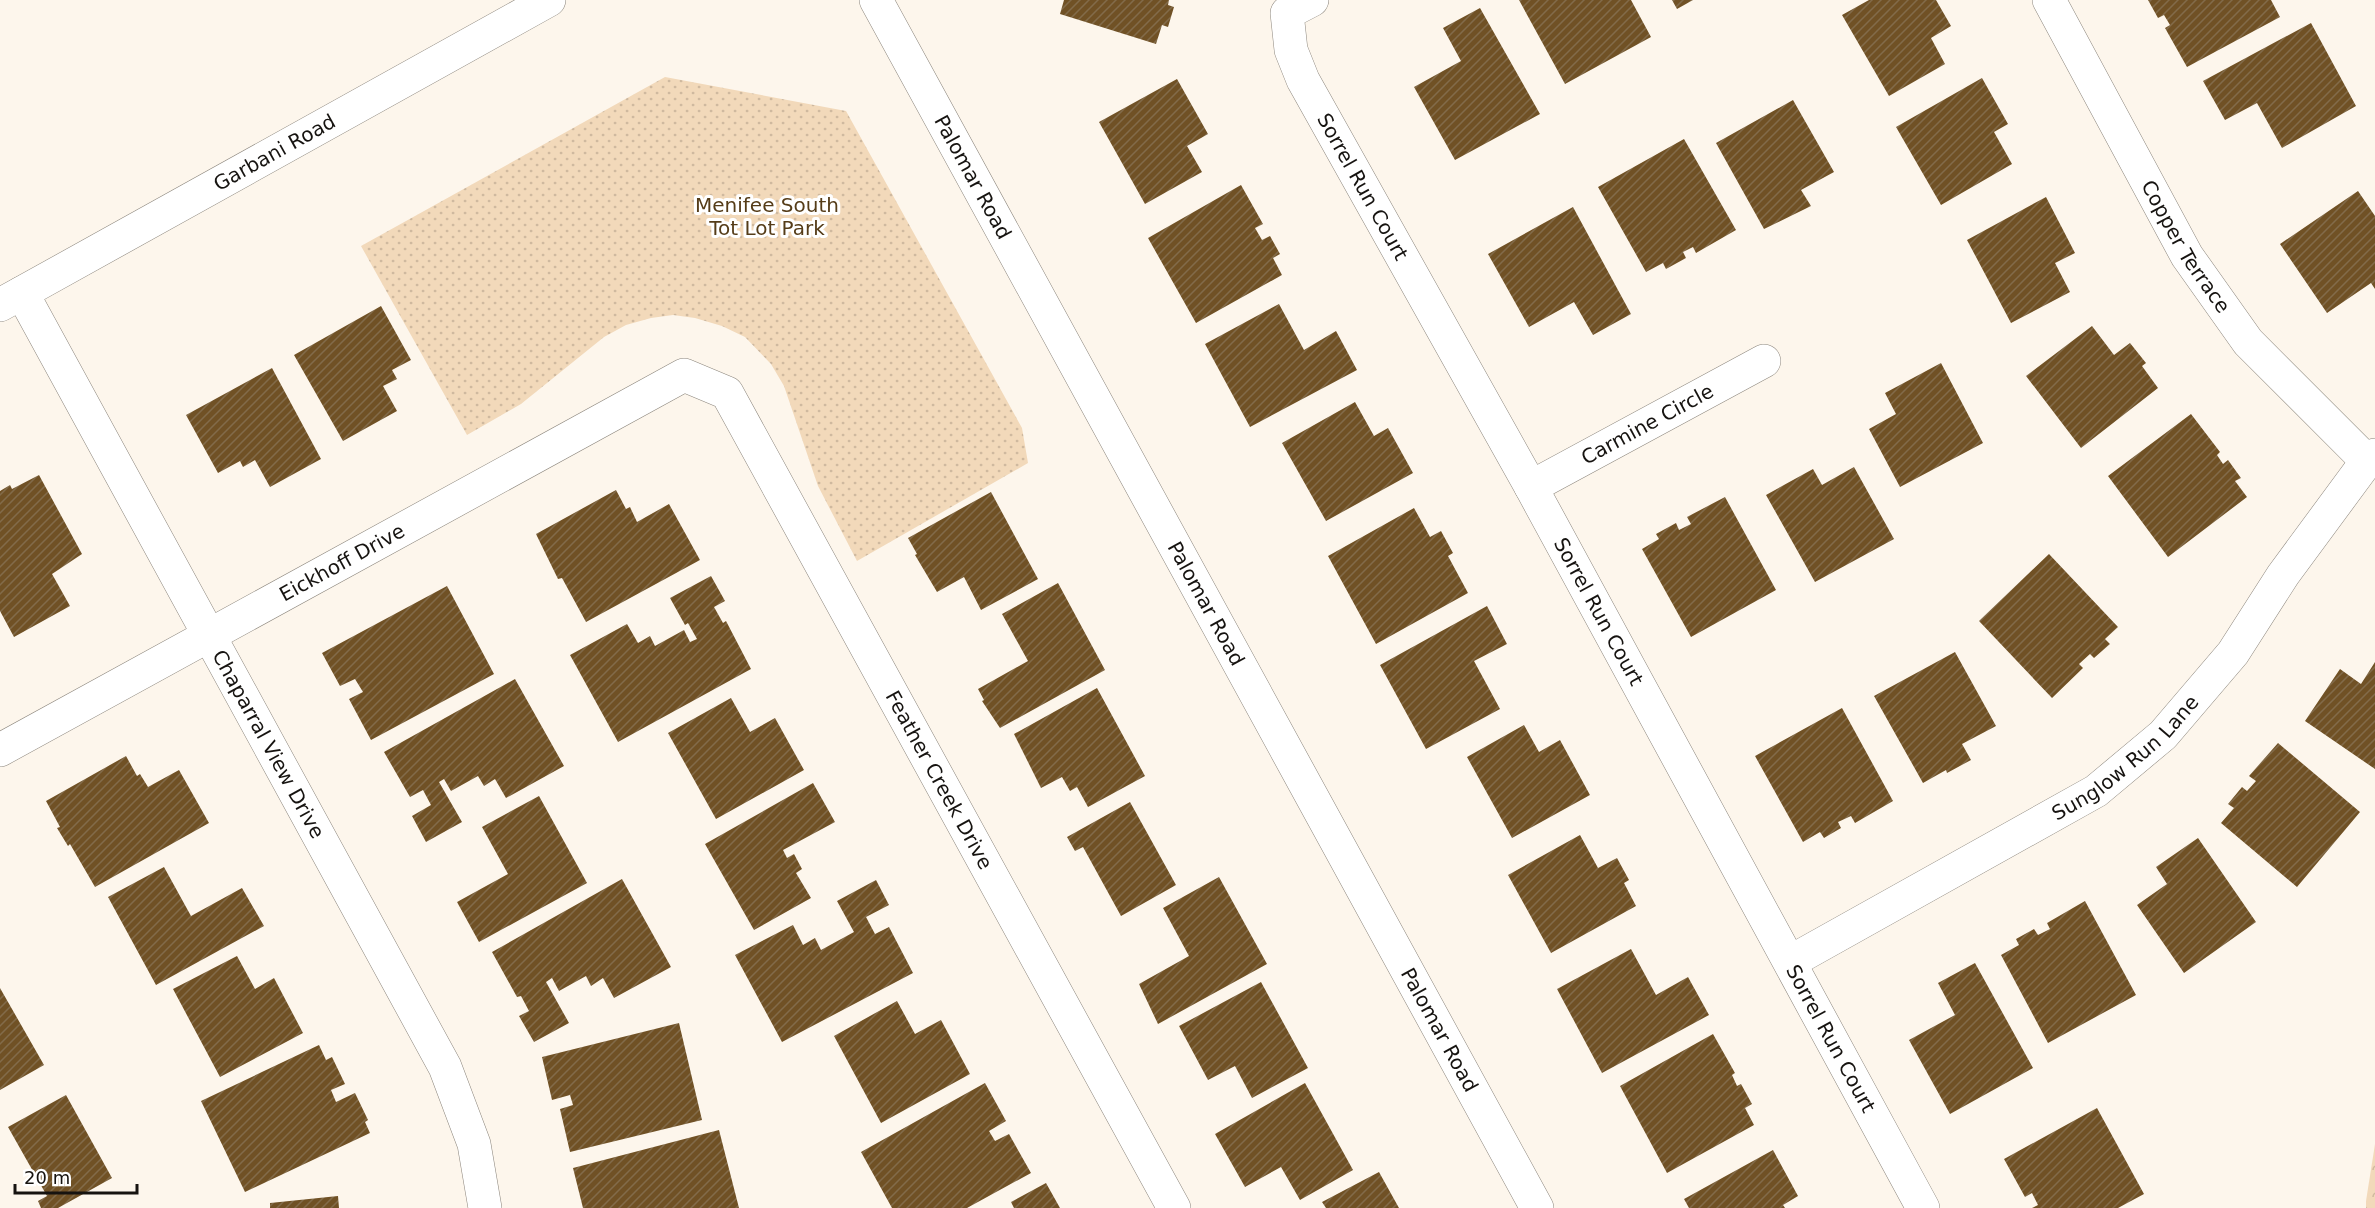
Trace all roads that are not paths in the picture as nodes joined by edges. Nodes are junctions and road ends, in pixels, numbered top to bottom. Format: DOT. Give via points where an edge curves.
graph roads {
  1 [pos="549,0"];
  2 [pos="876,0"];
  3 [pos="2049,0"];
  4 [pos="1300,7"];
  5 [pos="11,299"];
  6 [pos="1764,361"];
  7 [pos="684,375"];
  8 [pos="2371,458"];
  9 [pos="1531,488"];
  10 [pos="210,634"];
  11 [pos="0,750"];
  12 [pos="1790,962"];
  13 [pos="485,1208"];
  14 [pos="1174,1208"];
  15 [pos="1537,1208"];
  16 [pos="1923,1208"];
  1 -- 5 [label="street, Garbani Road"];
  2 -- 15 [label="street, Palomar Road"];
  3 -- 8 [label="street, Copper Terrace" via="2187,256 2248,342"];
  4 -- 9 [label="street, Sorrel Run Court" via="1291,50 1303,80"];
  5 -- 10 [label="street, Chaparral View Drive"];
  6 -- 9 [label="street, Carmine Circle"];
  7 -- 10 [label="street, Eickhoff Drive"];
  7 -- 14 [label="street, Feather Creek Drive" via="728,393"];
  8 -- 12 [label="street, Sunglow Run Lane" via="2283,575 2233,652 2163,735 2096,791"];
  9 -- 12 [label="street, Sorrel Run Court"];
  10 -- 11 [label="street, Eickhoff Drive"];
  10 -- 13 [label="street, Chaparral View Drive" via="445,1067 474,1144"];
  12 -- 16 [label="street, Sorrel Run Court"];
}
